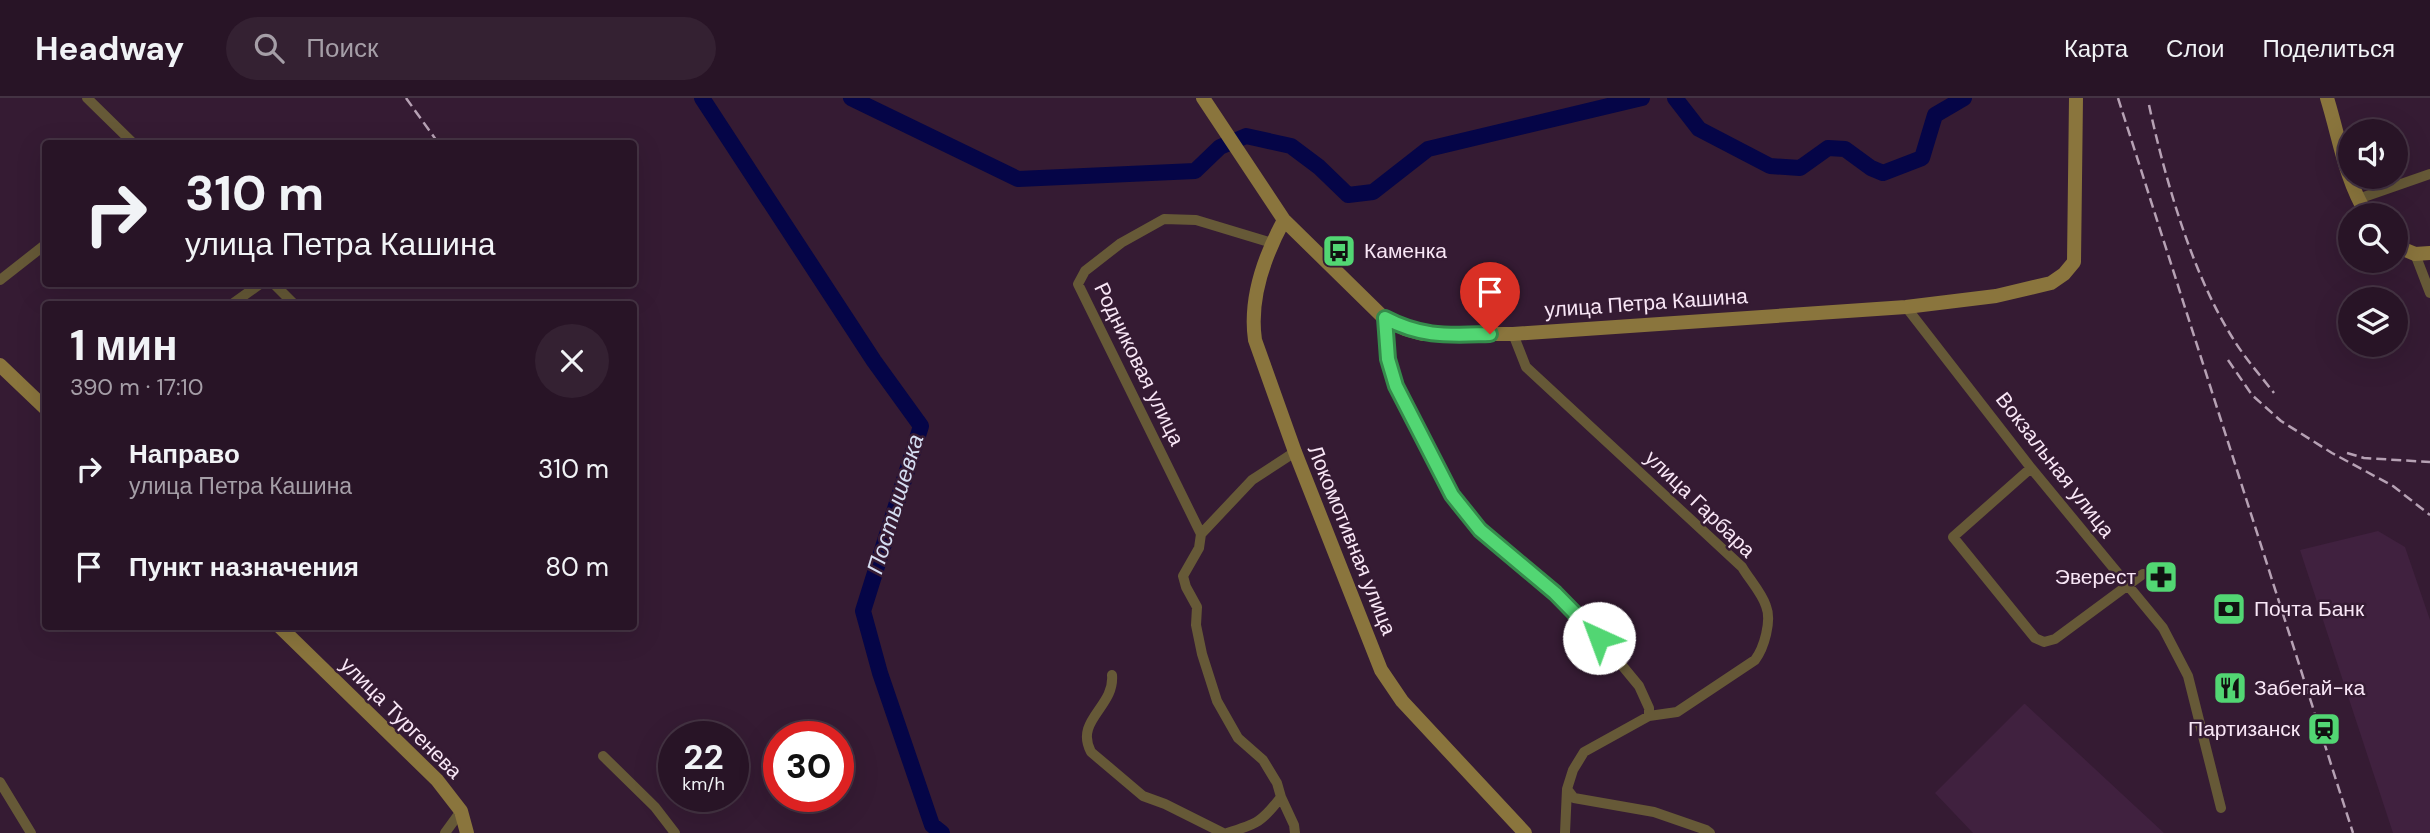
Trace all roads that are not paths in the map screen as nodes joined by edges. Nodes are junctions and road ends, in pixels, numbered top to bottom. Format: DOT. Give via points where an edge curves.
graph roads {
  1 [pos="87,98"];
  2 [pos="1203,98"];
  3 [pos="2076,98"];
  4 [pos="2327,98"];
  5 [pos="130,140"];
  6 [pos="2430,174"];
  7 [pos="2357,199"];
  8 [pos="2360,203"];
  9 [pos="1284,220"];
  10 [pos="1272,243"];
  11 [pos="42,247"];
  12 [pos="2423,253"];
  13 [pos="0,280"];
  14 [pos="256,287"];
  15 [pos="277,287"];
  16 [pos="2430,293"];
  17 [pos="236,301"];
  18 [pos="291,301"];
  19 [pos="1906,307"];
  20 [pos="1385,318"];
  21 [pos="1513,334"];
  22 [pos="0,365"];
  23 [pos="42,405"];
  24 [pos="1295,452"];
  25 [pos="2031,468"];
  26 [pos="1201,534"];
  27 [pos="2143,574"];
  28 [pos="2126,585"];
  29 [pos="283,630"];
  30 [pos="1112,675"];
  31 [pos="1648,716"];
  32 [pos="603,756"];
  33 [pos="0,782"];
  34 [pos="1567,789"];
  35 [pos="1281,797"];
  36 [pos="2221,808"];
  37 [pos="461,811"];
  38 [pos="31,833"];
  39 [pos="445,833"];
  40 [pos="467,833"];
  41 [pos="675,833"];
  42 [pos="1225,833"];
  43 [pos="1295,833"];
  44 [pos="1525,833"];
  45 [pos="1565,833"];
  46 [pos="1710,833"];
  1 -- 5 [label="street"];
  2 -- 9 [label="main road, улица Петра Кашина"];
  3 -- 19 [label="main road, улица Петра Кашина" via="2074,262 2051,283 1996,296"];
  4 -- 7 [label="main road" via="2343,165"];
  6 -- 7 [label="street"];
  7 -- 8 [label="main road"];
  9 -- 10 [label="main road, Локомотивная улица"];
  9 -- 20 [label="main road, улица Петра Кашина"];
  10 -- 24 [label="main road, Локомотивная улица" via="1252,320"];
  10 -- 26 [label="street, Родниковая улица" via="1196,220 1164,219 1121,243 1085,271 1078,284"];
  11 -- 13 [label="street"];
  12 -- 16 [label="street"];
  14 -- 17 [label="street"];
  15 -- 18 [label="street"];
  19 -- 21 [label="main road, улица Петра Кашина"];
  19 -- 25 [label="street, Вокзальная улица"];
  20 -- 21 [label="main road, улица Петра Кашина" via="1423,334"];
  20 -- 31 [label="street" via="1388,359 1396,386 1452,495 1480,530 1587,623 1640,686"];
  21 -- 31 [label="street, улица Гарбара" via="1526,367 1742,567 1767,607 1766,636 1755,660 1677,712"];
  22 -- 23 [label="main road"];
  24 -- 26 [label="street" via="1252,480"];
  24 -- 44 [label="main road, Локомотивная улица" via="1381,670 1402,701"];
  25 -- 28 [label="street, Вокзальная улица"];
  25 -- 28 [label="street" via="1953,537 2026,628 2044,642 2056,639"];
  26 -- 35 [label="street" via="1199,548 1183,576 1197,607 1202,654 1217,701 1238,737 1263,760"];
  27 -- 28 [label="street"];
  28 -- 36 [label="street, Вокзальная улица" via="2163,628 2188,676"];
  29 -- 37 [label="main road, улица Тургенева" via="437,780"];
  30 -- 42 [label="street" via="1108,697 1086,728 1091,752 1143,796"];
  31 -- 34 [label="street, улица Гарбара" via="1584,752"];
  32 -- 41 [label="street"];
  33 -- 38 [label="street"];
  34 -- 45 [label="street"];
  34 -- 46 [label="street" via="1574,798 1654,812"];
  35 -- 42 [label="street" via="1256,824"];
  35 -- 43 [label="street"];
  37 -- 39 [label="street"];
  37 -- 40 [label="main road"];
}
